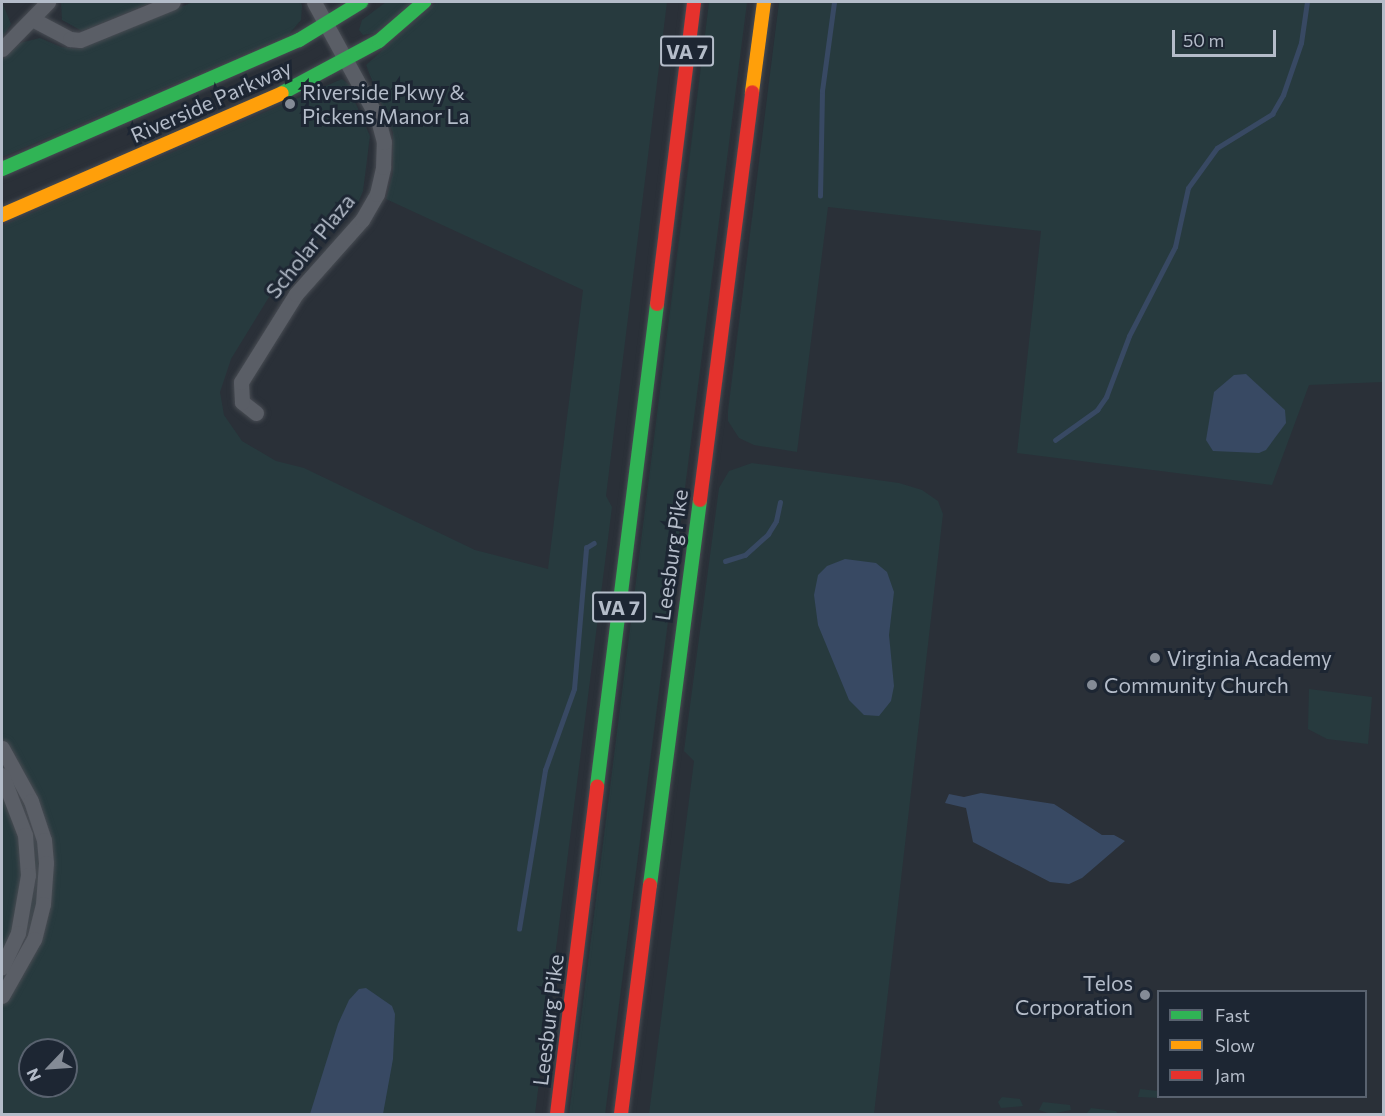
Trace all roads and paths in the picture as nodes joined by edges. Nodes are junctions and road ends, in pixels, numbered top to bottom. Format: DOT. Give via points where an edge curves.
graph roads {
  1 [pos="48,2"];
  2 [pos="173,2"];
  3 [pos="314,2"];
  4 [pos="361,2"];
  5 [pos="424,2"];
  6 [pos="685,2"];
  7 [pos="694,2"];
  8 [pos="765,2"];
  9 [pos="34,20"];
  10 [pos="328,23"];
  11 [pos="2,49"];
  12 [pos="348,60"];
  13 [pos="681,99"];
  14 [pos="2,170"];
  15 [pos="2,215"];
  16 [pos="256,413"];
  17 [pos="2,748"];
  18 [pos="2,776"];
  19 [pos="2,968"];
  20 [pos="2,996"];
  21 [pos="557,1114"];
  22 [pos="621,1114"];
  1 -- 9 [label="street"];
  2 -- 9 [label="street" via="80,40 70,39"];
  3 -- 10 [label="street, Scholar Plaza"];
  4 -- 10 [label="main road, Riverside Parkway"];
  5 -- 12 [label="main road, Riverside Parkway" via="379,41"];
  6 -- 13 [label="main road"];
  7 -- 13 [label="main road, Leesburg Pike / VA 7"];
  8 -- 22 [label="main road, Leesburg Pike"];
  9 -- 11 [label="street"];
  10 -- 12 [label="street, Scholar Plaza"];
  10 -- 14 [label="main road, Riverside Parkway" via="299,40"];
  12 -- 15 [label="main road, Riverside Parkway" via="312,80"];
  12 -- 16 [label="street, Scholar Plaza" via="382,132 381,181 362,220 303,285 241,382 242,402"];
  13 -- 21 [label="main road, Leesburg Pike / VA 7"];
  17 -- 20 [label="street" via="32,801 44,840 45,863 43,904 34,939"];
  18 -- 19 [label="street" via="25,835 28,875 18,933"];
}
